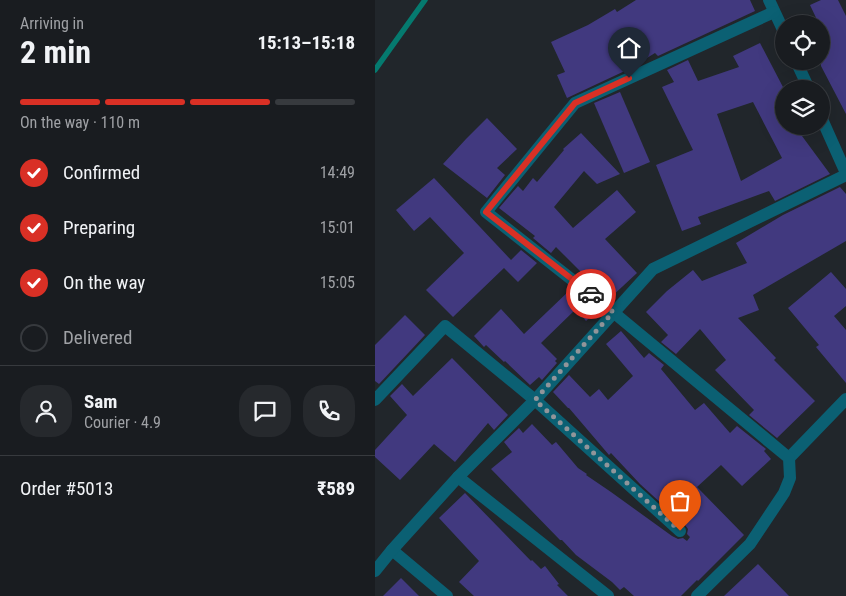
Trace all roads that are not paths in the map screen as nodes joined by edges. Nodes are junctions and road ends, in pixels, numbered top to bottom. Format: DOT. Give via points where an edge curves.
graph roads {
  1 [pos="772,6"];
  2 [pos="829,135"];
  3 [pos="846,174"];
  4 [pos="613,312"];
  5 [pos="846,398"];
  6 [pos="375,400"];
  7 [pos="535,400"];
  8 [pos="789,458"];
  9 [pos="458,477"];
  10 [pos="680,531"];
  11 [pos="392,550"];
  12 [pos="375,571"];
  13 [pos="447,596"];
  14 [pos="608,596"];
  15 [pos="697,596"];
  1 -- 4 [label="street" via="575,103 486,212"];
  2 -- 3 [label="street"];
  3 -- 4 [label="street" via="653,269"];
  4 -- 7 [label="street"];
  4 -- 8 [label="street"];
  5 -- 8 [label="street"];
  6 -- 7 [label="street" via="445,326"];
  7 -- 9 [label="street"];
  7 -- 10 [label="street"];
  8 -- 15 [label="street" via="790,478 755,537"];
  9 -- 11 [label="street"];
  9 -- 14 [label="street"];
  11 -- 12 [label="street"];
  11 -- 13 [label="street"];
}
